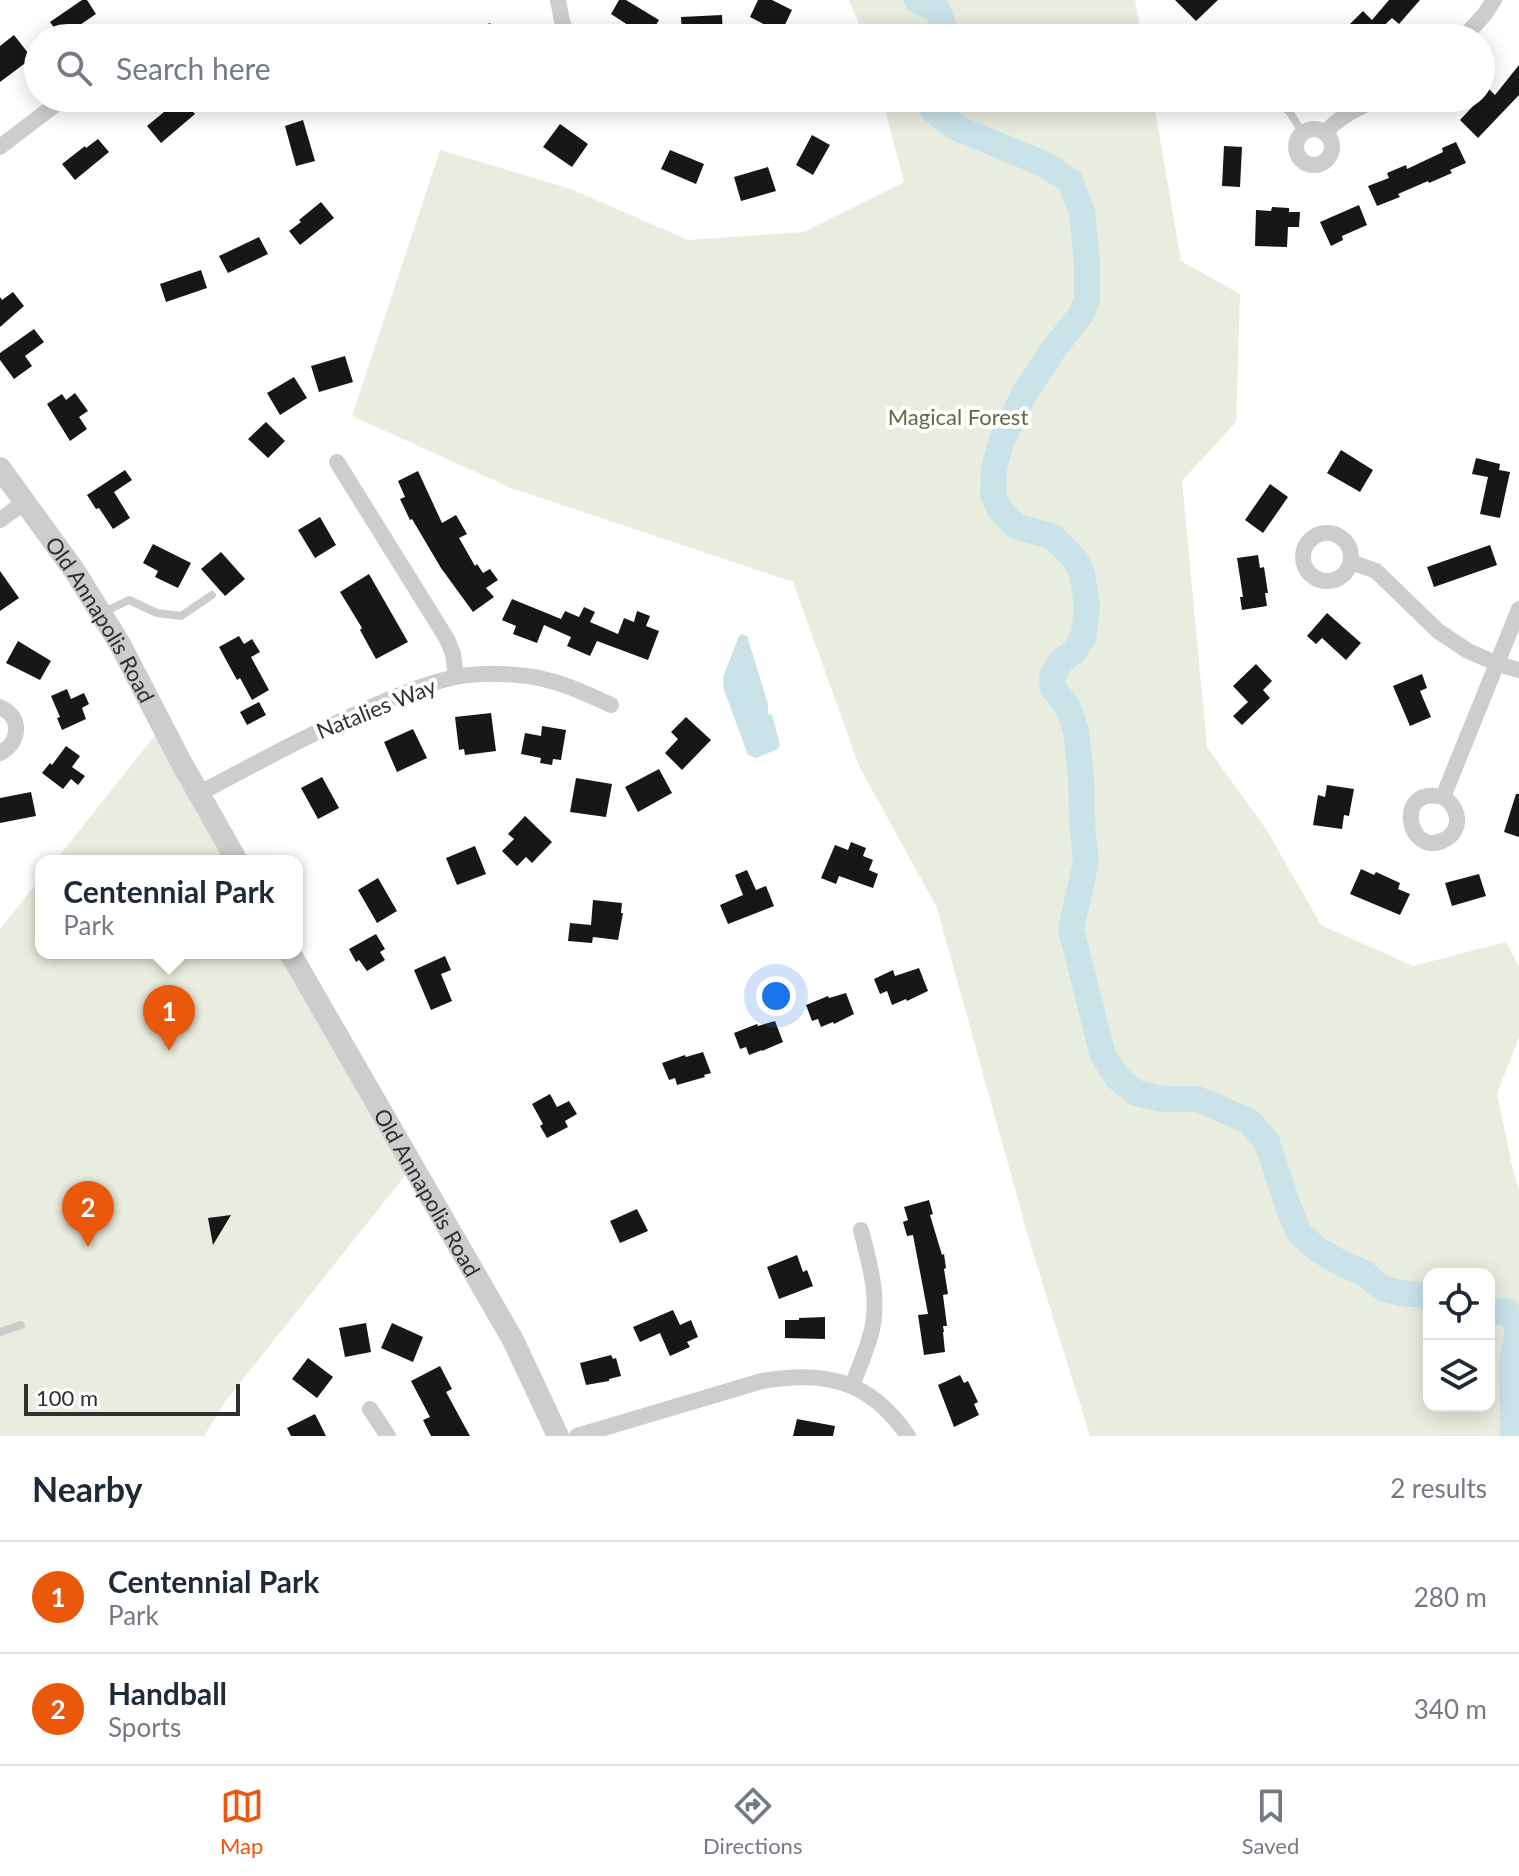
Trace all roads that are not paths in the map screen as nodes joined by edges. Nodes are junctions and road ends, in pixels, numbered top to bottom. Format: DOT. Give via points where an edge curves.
graph roads {
  1 [pos="558,0"];
  2 [pos="1494,0"];
  3 [pos="563,24"];
  4 [pos="1476,24"];
  5 [pos="46,112"];
  6 [pos="1290,112"];
  7 [pos="1349,112"];
  8 [pos="1302,132"];
  9 [pos="1326,132"];
  10 [pos="0,147"];
  11 [pos="337,462"];
  12 [pos="0,468"];
  13 [pos="26,501"];
  14 [pos="0,520"];
  15 [pos="1351,562"];
  16 [pos="212,595"];
  17 [pos="1519,609"];
  18 [pos="101,613"];
  19 [pos="1498,664"];
  20 [pos="1519,670"];
  21 [pos="456,677"];
  22 [pos="611,705"];
  23 [pos="0,707"];
  24 [pos="0,753"];
  25 [pos="198,794"];
  26 [pos="1443,797"];
  27 [pos="234,855"];
  28 [pos="293,959"];
  29 [pos="861,1230"];
  30 [pos="21,1325"];
  31 [pos="0,1332"];
  32 [pos="852,1386"];
  33 [pos="370,1409"];
  34 [pos="388,1436"];
  35 [pos="558,1436"];
  36 [pos="577,1436"];
  37 [pos="908,1436"];
  1 -- 3 [label="street"];
  2 -- 4 [label="street"];
  5 -- 10 [label="street"];
  6 -- 8 [label="lane"];
  7 -- 9 [label="street"];
  8 -- 9 [label="street"];
  8 -- 9 [label="street" via="1297,155 1315,166 1333,149"];
  11 -- 21 [label="street" via="439,624 453,654"];
  12 -- 13 [label="street, Old Annapolis Road"];
  13 -- 14 [label="street"];
  13 -- 18 [label="street, Old Annapolis Road"];
  15 -- 19 [label="street" via="1376,571 1438,631"];
  16 -- 18 [label="lane" via="181,616 157,613 129,600"];
  17 -- 19 [label="street"];
  18 -- 25 [label="street, Old Annapolis Road"];
  19 -- 20 [label="street"];
  19 -- 26 [label="street"];
  21 -- 22 [label="street, Natalies Way" via="508,674 545,679"];
  21 -- 25 [label="street, Natalies Way" via="412,689 343,719"];
  23 -- 24 [label="street" via="17,726 10,747"];
  25 -- 27 [label="street, Old Annapolis Road"];
  28 -- 35 [label="street, Old Annapolis Road" via="513,1340"];
  29 -- 32 [label="street" via="872,1269 874,1315"];
  30 -- 31 [label="lane"];
  32 -- 36 [label="street" via="824,1377 762,1381"];
  32 -- 37 [label="street" via="889,1412"];
  33 -- 34 [label="street"];
}
